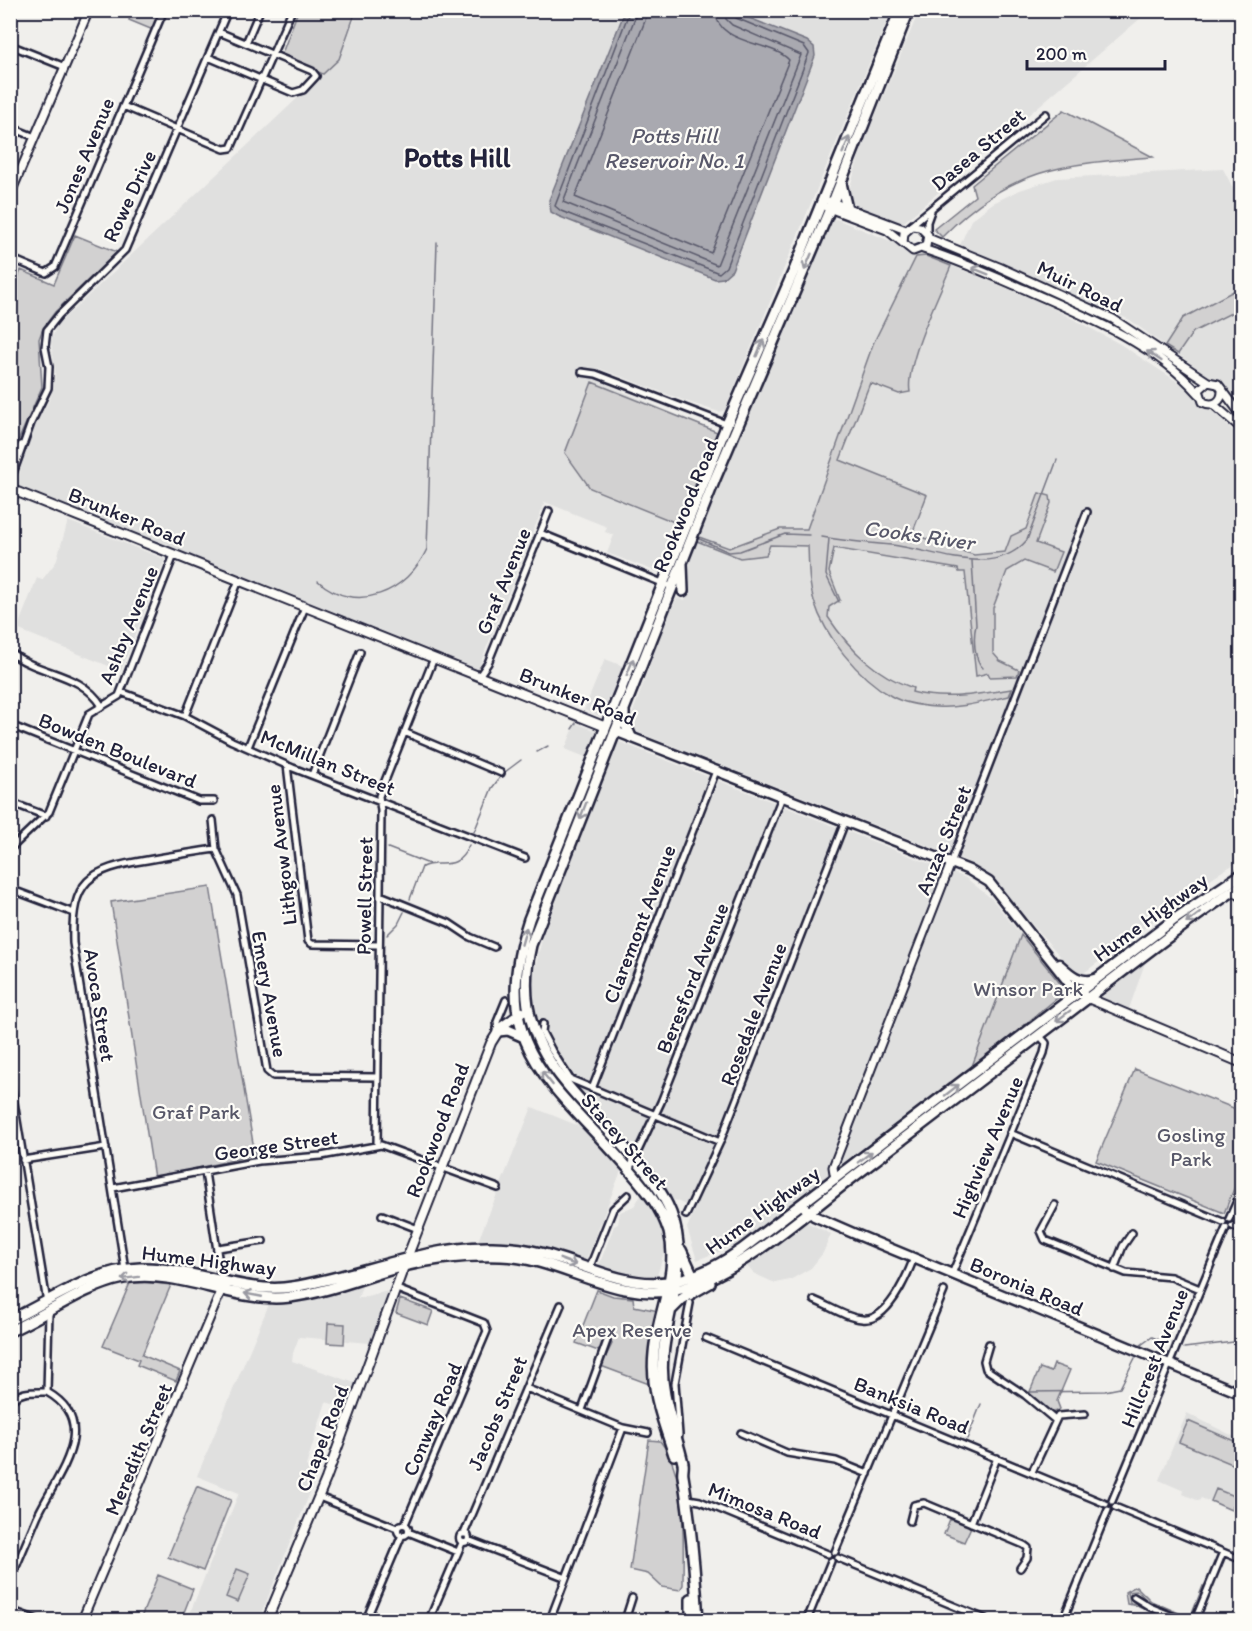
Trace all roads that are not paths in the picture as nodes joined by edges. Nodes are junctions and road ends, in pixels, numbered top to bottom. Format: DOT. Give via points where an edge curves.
graph roads {
  1 [pos="89,10"];
  2 [pos="164,10"];
  3 [pos="228,10"];
  4 [pos="260,10"];
  5 [pos="292,10"];
  6 [pos="900,10"];
  7 [pos="909,10"];
  8 [pos="219,32"];
  9 [pos="246,43"];
  10 [pos="10,45"];
  11 [pos="273,55"];
  12 [pos="208,57"];
  13 [pos="64,68"];
  14 [pos="262,80"];
  15 [pos="123,106"];
  16 [pos="1046,114"];
  17 [pos="10,128"];
  18 [pos="178,129"];
  19 [pos="35,138"];
  20 [pos="841,183"];
  21 [pos="10,195"];
  22 [pos="827,204"];
  23 [pos="847,209"];
  24 [pos="932,210"];
  25 [pos="907,229"];
  26 [pos="927,235"];
  27 [pos="903,243"];
  28 [pos="925,250"];
  29 [pos="10,258"];
  30 [pos="582,372"];
  31 [pos="1208,382"];
  32 [pos="1222,390"];
  33 [pos="1199,394"];
  34 [pos="1213,404"];
  35 [pos="1242,416"];
  36 [pos="732,426"];
  37 [pos="1242,429"];
  38 [pos="22,443"];
  39 [pos="10,467"];
  40 [pos="13,490"];
  41 [pos="549,511"];
  42 [pos="1087,512"];
  43 [pos="540,533"];
  44 [pos="174,555"];
  45 [pos="682,561"];
  46 [pos="239,580"];
  47 [pos="668,585"];
  48 [pos="683,591"];
  49 [pos="305,607"];
  50 [pos="10,652"];
  51 [pos="360,652"];
  52 [pos="434,658"];
  53 [pos="488,663"];
  54 [pos="479,676"];
  55 [pos="488,679"];
  56 [pos="121,692"];
  57 [pos="102,706"];
  58 [pos="624,708"];
  59 [pos="185,716"];
  60 [pos="10,725"];
  61 [pos="610,729"];
  62 [pos="404,732"];
  63 [pos="632,737"];
  64 [pos="248,747"];
  65 [pos="75,751"];
  66 [pos="287,765"];
  67 [pos="716,771"];
  68 [pos="501,773"];
  69 [pos="312,775"];
  70 [pos="782,797"];
  71 [pos="214,801"];
  72 [pos="10,802"];
  73 [pos="380,802"];
  74 [pos="46,816"];
  75 [pos="213,820"];
  76 [pos="845,822"];
  77 [pos="10,849"];
  78 [pos="216,849"];
  79 [pos="525,858"];
  80 [pos="951,863"];
  81 [pos="1242,874"];
  82 [pos="1242,885"];
  83 [pos="10,889"];
  84 [pos="1232,891"];
  85 [pos="380,896"];
  86 [pos="1242,898"];
  87 [pos="74,913"];
  88 [pos="379,945"];
  89 [pos="494,947"];
  90 [pos="1045,952"];
  91 [pos="1097,978"];
  92 [pos="1084,995"];
  93 [pos="506,1000"];
  94 [pos="526,1006"];
  95 [pos="517,1016"];
  96 [pos="543,1024"];
  97 [pos="498,1031"];
  98 [pos="1039,1035"];
  99 [pos="524,1037"];
  100 [pos="1242,1064"];
  101 [pos="378,1077"];
  102 [pos="10,1078"];
  103 [pos="592,1089"];
  104 [pos="655,1115"];
  105 [pos="18,1124"];
  106 [pos="10,1125"];
  107 [pos="1010,1133"];
  108 [pos="720,1142"];
  109 [pos="377,1145"];
  110 [pos="106,1146"];
  111 [pos="634,1157"];
  112 [pos="23,1160"];
  113 [pos="441,1167"];
  114 [pos="629,1170"];
  115 [pos="205,1172"];
  116 [pos="835,1179"];
  117 [pos="113,1188"];
  118 [pos="498,1188"];
  119 [pos="1242,1190"];
  120 [pos="628,1195"];
  121 [pos="827,1197"];
  122 [pos="1055,1204"];
  123 [pos="805,1208"];
  124 [pos="382,1215"];
  125 [pos="686,1215"];
  126 [pos="829,1222"];
  127 [pos="1227,1224"];
  128 [pos="418,1229"];
  129 [pos="1242,1230"];
  130 [pos="1132,1233"];
  131 [pos="263,1241"];
  132 [pos="679,1245"];
  133 [pos="218,1248"];
  134 [pos="914,1258"];
  135 [pos="741,1260"];
  136 [pos="406,1262"];
  137 [pos="125,1269"];
  138 [pos="1114,1269"];
  139 [pos="952,1274"];
  140 [pos="587,1275"];
  141 [pos="693,1276"];
  142 [pos="222,1284"];
  143 [pos="672,1286"];
  144 [pos="397,1289"];
  145 [pos="1200,1289"];
  146 [pos="944,1292"];
  147 [pos="814,1300"];
  148 [pos="690,1304"];
  149 [pos="561,1305"];
  150 [pos="48,1307"];
  151 [pos="671,1310"];
  152 [pos="10,1320"];
  153 [pos="10,1330"];
  154 [pos="706,1338"];
  155 [pos="607,1341"];
  156 [pos="989,1344"];
  157 [pos="1169,1364"];
  158 [pos="984,1367"];
  159 [pos="978,1371"];
  160 [pos="526,1388"];
  161 [pos="47,1392"];
  162 [pos="1242,1394"];
  163 [pos="10,1402"];
  164 [pos="582,1410"];
  165 [pos="1085,1414"];
  166 [pos="892,1415"];
  167 [pos="1055,1420"];
  168 [pos="623,1428"];
  169 [pos="648,1433"];
  170 [pos="741,1433"];
  171 [pos="997,1458"];
  172 [pos="682,1462"];
  173 [pos="1032,1472"];
  174 [pos="682,1473"];
  175 [pos="868,1474"];
  176 [pos="319,1497"];
  177 [pos="688,1499"];
  178 [pos="1106,1504"];
  179 [pos="1114,1504"];
  180 [pos="1108,1510"];
  181 [pos="910,1521"];
  182 [pos="971,1523"];
  183 [pos="405,1524"];
  184 [pos="397,1528"];
  185 [pos="408,1532"];
  186 [pos="402,1535"];
  187 [pos="465,1541"];
  188 [pos="458,1552"];
  189 [pos="692,1552"];
  190 [pos="835,1552"];
  191 [pos="1223,1552"];
  192 [pos="828,1554"];
  193 [pos="838,1558"];
  194 [pos="1242,1560"];
  195 [pos="831,1561"];
  196 [pos="1020,1568"];
  197 [pos="564,1577"];
  198 [pos="10,1581"];
  199 [pos="1134,1597"];
  200 [pos="632,1598"];
  201 [pos="10,1610"];
  202 [pos="37,1620"];
  203 [pos="82,1620"];
  204 [pos="267,1620"];
  205 [pos="366,1620"];
  206 [pos="429,1620"];
  207 [pos="550,1620"];
  208 [pos="625,1620"];
  209 [pos="691,1620"];
  210 [pos="698,1620"];
  211 [pos="807,1620"];
  212 [pos="988,1620"];
  213 [pos="1063,1620"];
  214 [pos="1182,1620"];
  215 [pos="1195,1620"];
  1 -- 13 [label="street"];
  2 -- 15 [label="street, Jones Avenue"];
  3 -- 8 [label="street, Rowe Drive"];
  4 -- 9 [label="street"];
  5 -- 11 [label="street"];
  22 -- 6 [label="highway, Rookwood Road, one-way"];
  7 -- 20 [label="highway, Rookwood Road"];
  8 -- 9 [label="street"];
  8 -- 12 [label="street, Rowe Drive"];
  9 -- 11 [label="street"];
  10 -- 13 [label="street"];
  11 -- 14 [label="street"];
  11 -- 14 [label="street" via="314,73 315,78 294,93"];
  12 -- 14 [label="street"];
  12 -- 18 [label="street, Rowe Drive"];
  13 -- 19 [label="street"];
  14 -- 18 [label="street" via="231,148 224,149"];
  15 -- 18 [label="street"];
  15 -- 29 [label="street, Jones Avenue" via="55,267 45,273"];
  16 -- 24 [label="street, Dasea Street"];
  17 -- 19 [label="street"];
  18 -- 38 [label="street, Rowe Drive" via="125,250 47,330 48,388"];
  19 -- 21 [label="street"];
  20 -- 22 [label="highway, Rookwood Road"];
  20 -- 23 [label="highway"];
  22 -- 23 [label="street"];
  22 -- 27 [label="street" via="887,230"];
  22 -- 36 [label="highway, Rookwood Road"];
  23 -- 25 [label="street"];
  24 -- 25 [label="street, Dasea Street"];
  24 -- 26 [label="street, Dasea Street"];
  25 -- 26 [label="street" via="920,227"];
  25 -- 27 [label="street"];
  26 -- 28 [label="street"];
  26 -- 31 [label="street, Muir Road" via="1113,319"];
  27 -- 28 [label="street" via="910,250"];
  33 -- 28 [label="street, Muir Road, one-way" via="1165,364 1113,331 1042,297"];
  30 -- 36 [label="street"];
  31 -- 32 [label="street" via="1218,384"];
  31 -- 33 [label="street"];
  32 -- 34 [label="street" via="1222,398"];
  32 -- 35 [label="street"];
  33 -- 34 [label="street" via="1203,402"];
  34 -- 37 [label="street"];
  36 -- 45 [label="highway, Rookwood Road"];
  36 -- 47 [label="highway, Rookwood Road"];
  38 -- 39 [label="street, Rowe Drive"];
  38 -- 40 [label="street, Rowe Drive" via="11,479"];
  40 -- 44 [label="main road, Brunker Road"];
  41 -- 43 [label="street, Graf Avenue"];
  42 -- 80 [label="street, Anzac Street"];
  43 -- 47 [label="street"];
  43 -- 53 [label="street, Graf Avenue"];
  44 -- 46 [label="main road, Brunker Road"];
  44 -- 56 [label="street, Ashby Avenue"];
  45 -- 47 [label="highway, Rookwood Road"];
  45 -- 48 [label="highway"];
  46 -- 49 [label="main road, Brunker Road"];
  46 -- 59 [label="street"];
  47 -- 58 [label="highway, Rookwood Road"];
  61 -- 47 [label="highway, Rookwood Road, one-way"];
  49 -- 52 [label="main road, Brunker Road"];
  49 -- 64 [label="street"];
  50 -- 57 [label="street" via="88,688"];
  51 -- 69 [label="street"];
  52 -- 54 [label="main road, Brunker Road"];
  52 -- 62 [label="street, Powell Street"];
  53 -- 54 [label="street, Graf Avenue"];
  53 -- 55 [label="street, Graf Avenue"];
  54 -- 55 [label="main road, Brunker Road"];
  55 -- 61 [label="main road, Brunker Road"];
  56 -- 57 [label="street, Ashby Avenue"];
  56 -- 59 [label="street, McMillan Street"];
  57 -- 65 [label="street, Ashby Avenue" via="90,714"];
  58 -- 61 [label="highway, Rookwood Road"];
  58 -- 63 [label="highway" via="624,721"];
  59 -- 64 [label="street, McMillan Street"];
  60 -- 65 [label="street, Bowden Boulevard"];
  61 -- 63 [label="main road, Brunker Road"];
  61 -- 94 [label="highway, Rookwood Road, one-way" via="531,945 524,982"];
  95 -- 61 [label="highway, Rookwood Road, one-way" via="514,980 522,940"];
  62 -- 68 [label="street"];
  62 -- 73 [label="street, Powell Street" via="380,791"];
  63 -- 67 [label="main road, Brunker Road"];
  64 -- 66 [label="street, McMillan Street"];
  65 -- 71 [label="street, Bowden Boulevard" via="199,801"];
  65 -- 74 [label="street, Ashby Avenue"];
  66 -- 69 [label="street, McMillan Street"];
  66 -- 88 [label="street, Lithgow Avenue" via="308,940 312,944"];
  67 -- 70 [label="main road, Brunker Road"];
  67 -- 103 [label="street, Claremont Avenue"];
  69 -- 73 [label="street, McMillan Street"];
  70 -- 76 [label="main road, Brunker Road"];
  70 -- 104 [label="street, Beresford Avenue"];
  72 -- 74 [label="street"];
  73 -- 79 [label="street, McMillan Street"];
  73 -- 85 [label="street, Powell Street"];
  74 -- 77 [label="street, Ashby Avenue"];
  75 -- 78 [label="street"];
  76 -- 80 [label="main road, Brunker Road"];
  76 -- 108 [label="street, Rosedale Avenue"];
  78 -- 87 [label="street, Avoca Street" via="111,865 88,880"];
  78 -- 101 [label="street, Emery Avenue" via="234,883 267,1071 273,1076"];
  80 -- 90 [label="main road, Brunker Road" via="989,882"];
  80 -- 116 [label="street, Anzac Street" via="833,1167"];
  81 -- 91 [label="highway, Hume Highway" via="1196,903"];
  82 -- 84 [label="highway, Hume Highway"];
  83 -- 87 [label="street"];
  84 -- 86 [label="street"];
  84 -- 92 [label="highway, Hume Highway, one-way"];
  85 -- 88 [label="street, Powell Street"];
  85 -- 89 [label="street" via="448,923"];
  87 -- 110 [label="street, Avoca Street" via="73,943"];
  88 -- 101 [label="street, Powell Street"];
  90 -- 91 [label="main road" via="1079,979"];
  90 -- 92 [label="main road, Brunker Road"];
  91 -- 92 [label="highway, Hume Highway"];
  92 -- 98 [label="highway, Hume Highway, one-way"];
  92 -- 100 [label="main road"];
  116 -- 92 [label="highway, Hume Highway, one-way"];
  93 -- 97 [label="street" via="497,1022"];
  94 -- 95 [label="main road, Rookwood Road"];
  94 -- 111 [label="highway, Stacey Street" via="530,1024 550,1065"];
  95 -- 97 [label="main road, Rookwood Road"];
  95 -- 99 [label="highway, Stacey Street"];
  96 -- 103 [label="street" via="542,1032 570,1079"];
  97 -- 99 [label="highway" via="513,1031"];
  97 -- 113 [label="main road, Rookwood Road"];
  98 -- 107 [label="street, Highview Avenue" via="1046,1043"];
  98 -- 121 [label="highway, Hume Highway"];
  114 -- 99 [label="highway, Stacey Street, one-way" via="545,1077"];
  101 -- 109 [label="street, Powell Street"];
  102 -- 105 [label="street"];
  103 -- 104 [label="street"];
  104 -- 108 [label="street"];
  104 -- 111 [label="street, Beresford Avenue"];
  105 -- 106 [label="street"];
  105 -- 112 [label="street"];
  107 -- 127 [label="street"];
  107 -- 139 [label="street, Highview Avenue"];
  108 -- 125 [label="street, Rosedale Avenue"];
  109 -- 113 [label="street"];
  109 -- 115 [label="street, George Street"];
  110 -- 112 [label="street"];
  110 -- 117 [label="street, Avoca Street"];
  111 -- 114 [label="street, Beresford Avenue"];
  111 -- 132 [label="highway, Stacey Street" via="665,1199"];
  112 -- 150 [label="street"];
  113 -- 118 [label="street"];
  113 -- 128 [label="main road, Rookwood Road"];
  114 -- 143 [label="highway, Stacey Street" via="654,1199 668,1231"];
  115 -- 117 [label="street, George Street"];
  115 -- 133 [label="street"];
  116 -- 123 [label="highway, Hume Highway"];
  117 -- 137 [label="street, Avoca Street"];
  119 -- 127 [label="street, Hillcrest Avenue"];
  120 -- 140 [label="street" via="613,1209"];
  121 -- 123 [label="highway, Hume Highway"];
  121 -- 126 [label="main road" via="824,1209"];
  122 -- 138 [label="street" via="1038,1236"];
  123 -- 126 [label="main road, Boronia Road"];
  123 -- 135 [label="highway, Hume Highway"];
  123 -- 141 [label="highway, Hume Highway" via="726,1261"];
  124 -- 128 [label="street"];
  126 -- 134 [label="main road, Boronia Road"];
  127 -- 129 [label="street"];
  127 -- 145 [label="street, Hillcrest Avenue"];
  128 -- 136 [label="main road, Rookwood Road"];
  130 -- 138 [label="street"];
  131 -- 133 [label="street"];
  132 -- 141 [label="highway"];
  132 -- 143 [label="highway, Stacey Street"];
  133 -- 142 [label="street"];
  134 -- 139 [label="main road, Boronia Road"];
  134 -- 147 [label="street" via="895,1298 869,1319 859,1319"];
  135 -- 143 [label="highway, Hume Highway" via="707,1279"];
  135 -- 151 [label="highway"];
  136 -- 140 [label="highway, Hume Highway" via="504,1256"];
  136 -- 142 [label="highway, Hume Highway" via="317,1291 273,1293"];
  136 -- 144 [label="main road, Chapel Road"];
  137 -- 142 [label="highway, Hume Highway" via="148,1268"];
  137 -- 150 [label="highway, Hume Highway" via="80,1285"];
  138 -- 145 [label="street" via="1141,1276 1171,1277"];
  139 -- 157 [label="main road, Boronia Road"];
  140 -- 143 [label="highway, Hume Highway"];
  141 -- 143 [label="highway, Hume Highway"];
  142 -- 150 [label="highway, Hume Highway, one-way" via="125,1278"];
  142 -- 203 [label="street, Meredith Street"];
  143 -- 151 [label="highway, Stacey Street"];
  143 -- 174 [label="highway, Stacey Street" via="654,1351 653,1387 661,1421"];
  144 -- 176 [label="main road, Chapel Road"];
  144 -- 183 [label="street, Conway Road" via="486,1326 484,1339"];
  145 -- 157 [label="street, Hillcrest Avenue"];
  146 -- 166 [label="street"];
  148 -- 172 [label="street, Stacey Street" via="675,1383"];
  149 -- 160 [label="street, Jacobs Street"];
  150 -- 152 [label="highway, Hume Highway"];
  150 -- 153 [label="highway, Hume Highway"];
  150 -- 161 [label="street"];
  151 -- 172 [label="highway, Stacey Street" via="663,1384"];
  154 -- 166 [label="street, Banksia Road"];
  155 -- 164 [label="street"];
  156 -- 158 [label="street"];
  157 -- 162 [label="main road, Boronia Road"];
  157 -- 179 [label="street, Hillcrest Avenue"];
  158 -- 159 [label="street"];
  158 -- 167 [label="street"];
  160 -- 164 [label="street"];
  160 -- 187 [label="street, Jacobs Street" via="464,1534"];
  161 -- 163 [label="street" via="27,1392"];
  161 -- 198 [label="street" via="71,1413 73,1439 64,1467"];
  164 -- 168 [label="street"];
  165 -- 167 [label="street" via="1062,1414"];
  166 -- 171 [label="street, Banksia Road"];
  166 -- 175 [label="street"];
  167 -- 173 [label="street"];
  168 -- 169 [label="street"];
  168 -- 197 [label="street"];
  170 -- 175 [label="street" via="787,1453 836,1461"];
  171 -- 173 [label="street, Banksia Road"];
  171 -- 182 [label="street"];
  172 -- 174 [label="highway, Stacey Street"];
  173 -- 178 [label="street, Banksia Road"];
  174 -- 177 [label="highway, Stacey Street"];
  175 -- 190 [label="street"];
  176 -- 184 [label="street"];
  176 -- 204 [label="main road, Chapel Road"];
  177 -- 189 [label="highway, Stacey Street"];
  177 -- 192 [label="street, Mimosa Road"];
  178 -- 179 [label="street"];
  178 -- 180 [label="street"];
  179 -- 180 [label="street"];
  179 -- 191 [label="street"];
  180 -- 213 [label="street"];
  181 -- 182 [label="street" via="918,1501"];
  182 -- 196 [label="street" via="1030,1547"];
  183 -- 184 [label="street"];
  183 -- 185 [label="street"];
  184 -- 186 [label="street"];
  185 -- 186 [label="street"];
  185 -- 188 [label="street"];
  186 -- 205 [label="street"];
  187 -- 188 [label="street"];
  187 -- 197 [label="street"];
  188 -- 206 [label="street"];
  189 -- 209 [label="highway, Stacey Street"];
  189 -- 210 [label="highway, Stacey Street"];
  190 -- 192 [label="street"];
  190 -- 193 [label="street"];
  191 -- 194 [label="street"];
  191 -- 215 [label="street"];
  192 -- 195 [label="street"];
  193 -- 195 [label="street"];
  193 -- 212 [label="street, Mimosa Road"];
  195 -- 211 [label="street"];
  197 -- 207 [label="street"];
  199 -- 214 [label="street"];
  200 -- 208 [label="street"];
  201 -- 202 [label="street"];
}
